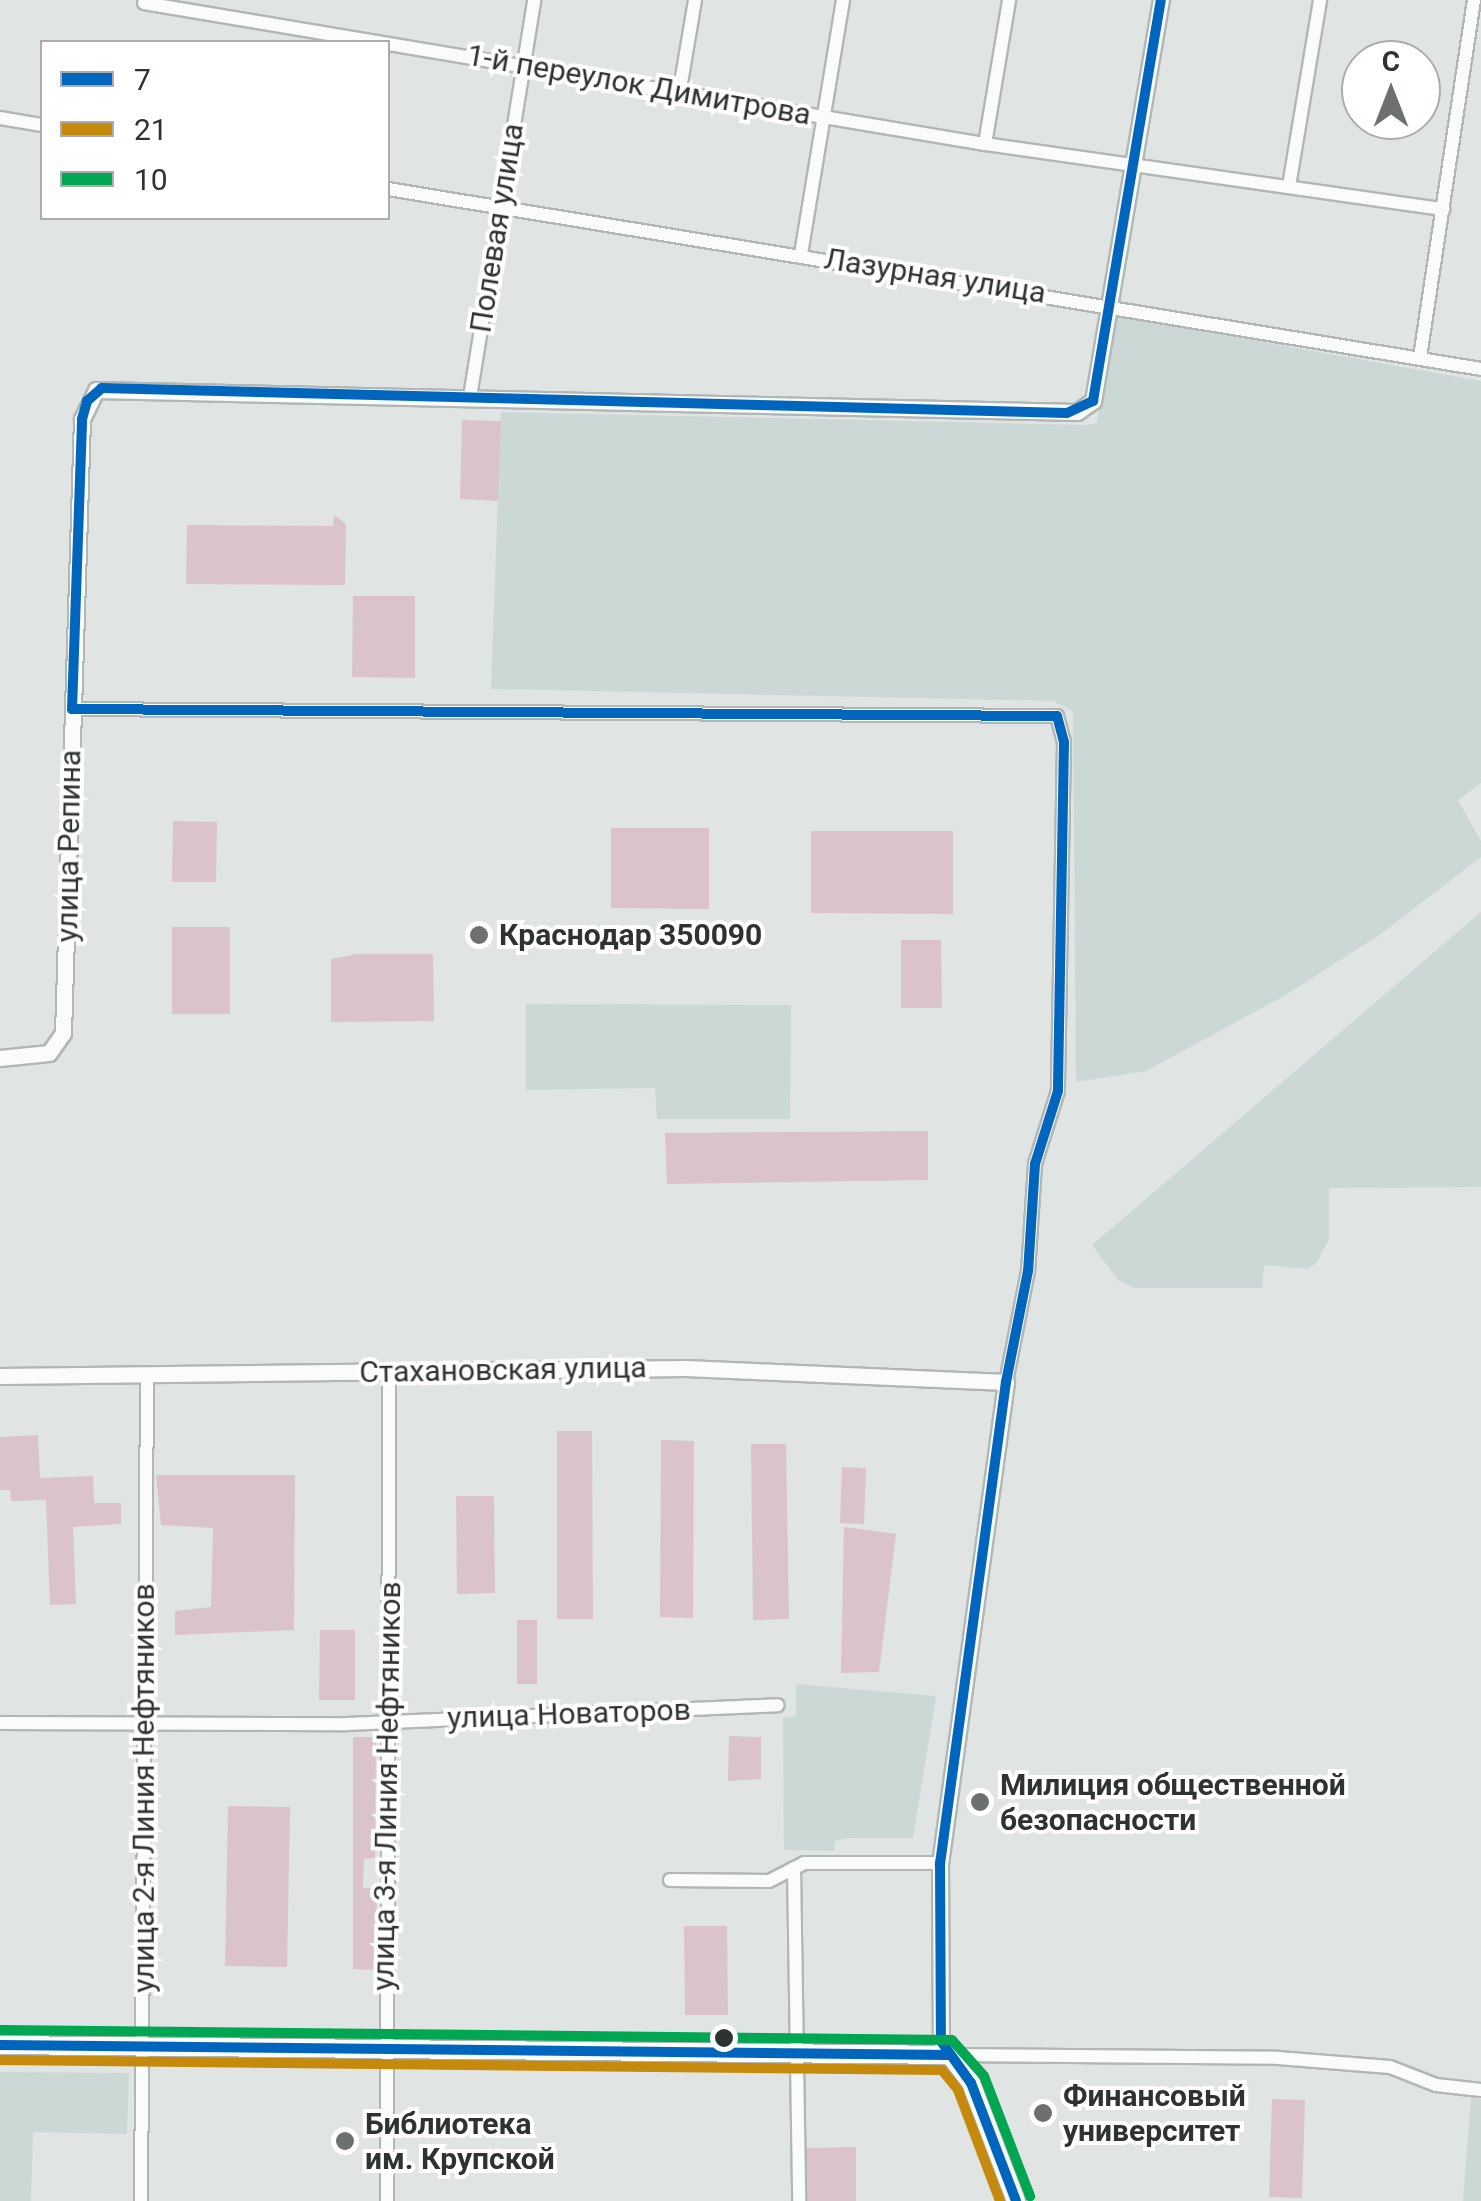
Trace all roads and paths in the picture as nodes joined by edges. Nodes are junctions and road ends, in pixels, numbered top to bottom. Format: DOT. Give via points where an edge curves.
graph roads {
  1 [pos="534,0"];
  2 [pos="695,0"];
  3 [pos="843,0"];
  4 [pos="1009,0"];
  5 [pos="1161,0"];
  6 [pos="1320,0"];
  7 [pos="1474,0"];
  8 [pos="144,3"];
  9 [pos="208,6"];
  10 [pos="524,63"];
  11 [pos="680,89"];
  12 [pos="0,118"];
  13 [pos="823,118"];
  14 [pos="40,125"];
  15 [pos="985,144"];
  16 [pos="1135,165"];
  17 [pos="1289,186"];
  18 [pos="390,189"];
  19 [pos="498,209"];
  20 [pos="1443,209"];
  21 [pos="802,254"];
  22 [pos="1111,306"];
  23 [pos="1420,357"];
  24 [pos="1481,369"];
  25 [pos="470,397"];
  26 [pos="72,709"];
  27 [pos="0,1058"];
  28 [pos="388,1372"];
  29 [pos="147,1374"];
  30 [pos="0,1376"];
  31 [pos="1006,1382"];
  32 [pos="778,1705"];
  33 [pos="142,1722"];
  34 [pos="0,1723"];
  35 [pos="388,1723"];
  36 [pos="940,1864"];
  37 [pos="794,1868"];
  38 [pos="670,1880"];
  39 [pos="0,2045"];
  40 [pos="142,2046"];
  41 [pos="387,2050"];
  42 [pos="796,2053"];
  43 [pos="950,2055"];
  44 [pos="1481,2090"];
  45 [pos="141,2201"];
  46 [pos="388,2201"];
  47 [pos="798,2201"];
  48 [pos="1016,2201"];
  1 -- 10 [label="street, Полевая улица"];
  2 -- 11 [label="street"];
  3 -- 13 [label="street"];
  4 -- 15 [label="street"];
  5 -- 16 [label="street"];
  6 -- 17 [label="street"];
  7 -- 20 [label="street"];
  8 -- 9 [label="street, 1-й переулок Димитрова"];
  9 -- 10 [label="street, 1-й переулок Димитрова"];
  10 -- 11 [label="street, 1-й переулок Димитрова"];
  10 -- 19 [label="street, Полевая улица"];
  11 -- 13 [label="street, 1-й переулок Димитрова"];
  12 -- 14 [label="street"];
  13 -- 15 [label="street, 1-й переулок Димитрова"];
  13 -- 21 [label="street"];
  15 -- 16 [label="street, 1-й переулок Димитрова"];
  16 -- 17 [label="street, 1-й переулок Димитрова"];
  16 -- 22 [label="street"];
  17 -- 20 [label="street, 1-й переулок Димитрова"];
  18 -- 19 [label="street, Лазурная улица"];
  19 -- 21 [label="street, Лазурная улица"];
  19 -- 25 [label="street, Полевая улица"];
  20 -- 23 [label="street"];
  21 -- 22 [label="street, Лазурная улица"];
  22 -- 23 [label="street, Лазурная улица"];
  22 -- 25 [label="street, улица Репина" via="1093,401 1066,414"];
  23 -- 24 [label="street, Лазурная улица"];
  25 -- 26 [label="street, улица Репина" via="96,390 82,419"];
  26 -- 27 [label="street, улица Репина" via="63,1032 49,1053"];
  26 -- 31 [label="street" via="1057,716 1064,742 1058,1092 1035,1164 1028,1271"];
  28 -- 29 [label="street, Стахановская улица"];
  28 -- 31 [label="street, Стахановская улица" via="685,1368"];
  28 -- 35 [label="street, улица 3-я Линия Нефтяников"];
  29 -- 30 [label="street, Стахановская улица"];
  29 -- 33 [label="street, улица 2-я Линия Нефтяников"];
  31 -- 36 [label="street"];
  32 -- 35 [label="street, улица Новаторов"];
  33 -- 34 [label="street, улица Новаторов"];
  33 -- 35 [label="street, улица Новаторов"];
  33 -- 40 [label="street, улица 2-я Линия Нефтяников"];
  35 -- 41 [label="street, улица 3-я Линия Нефтяников"];
  36 -- 37 [label="street"];
  36 -- 43 [label="street" via="941,2041"];
  37 -- 38 [label="street" via="769,1881"];
  37 -- 42 [label="street"];
  39 -- 40 [label="main road"];
  40 -- 41 [label="main road"];
  40 -- 45 [label="street, улица 2-я Линия Нефтяников"];
  41 -- 42 [label="main road"];
  41 -- 46 [label="street, улица 3-я Линия Нефтяников"];
  42 -- 43 [label="main road"];
  42 -- 47 [label="street"];
  43 -- 44 [label="street" via="1278,2058 1390,2067 1436,2085"];
  43 -- 48 [label="main road" via="971,2083"];
}
